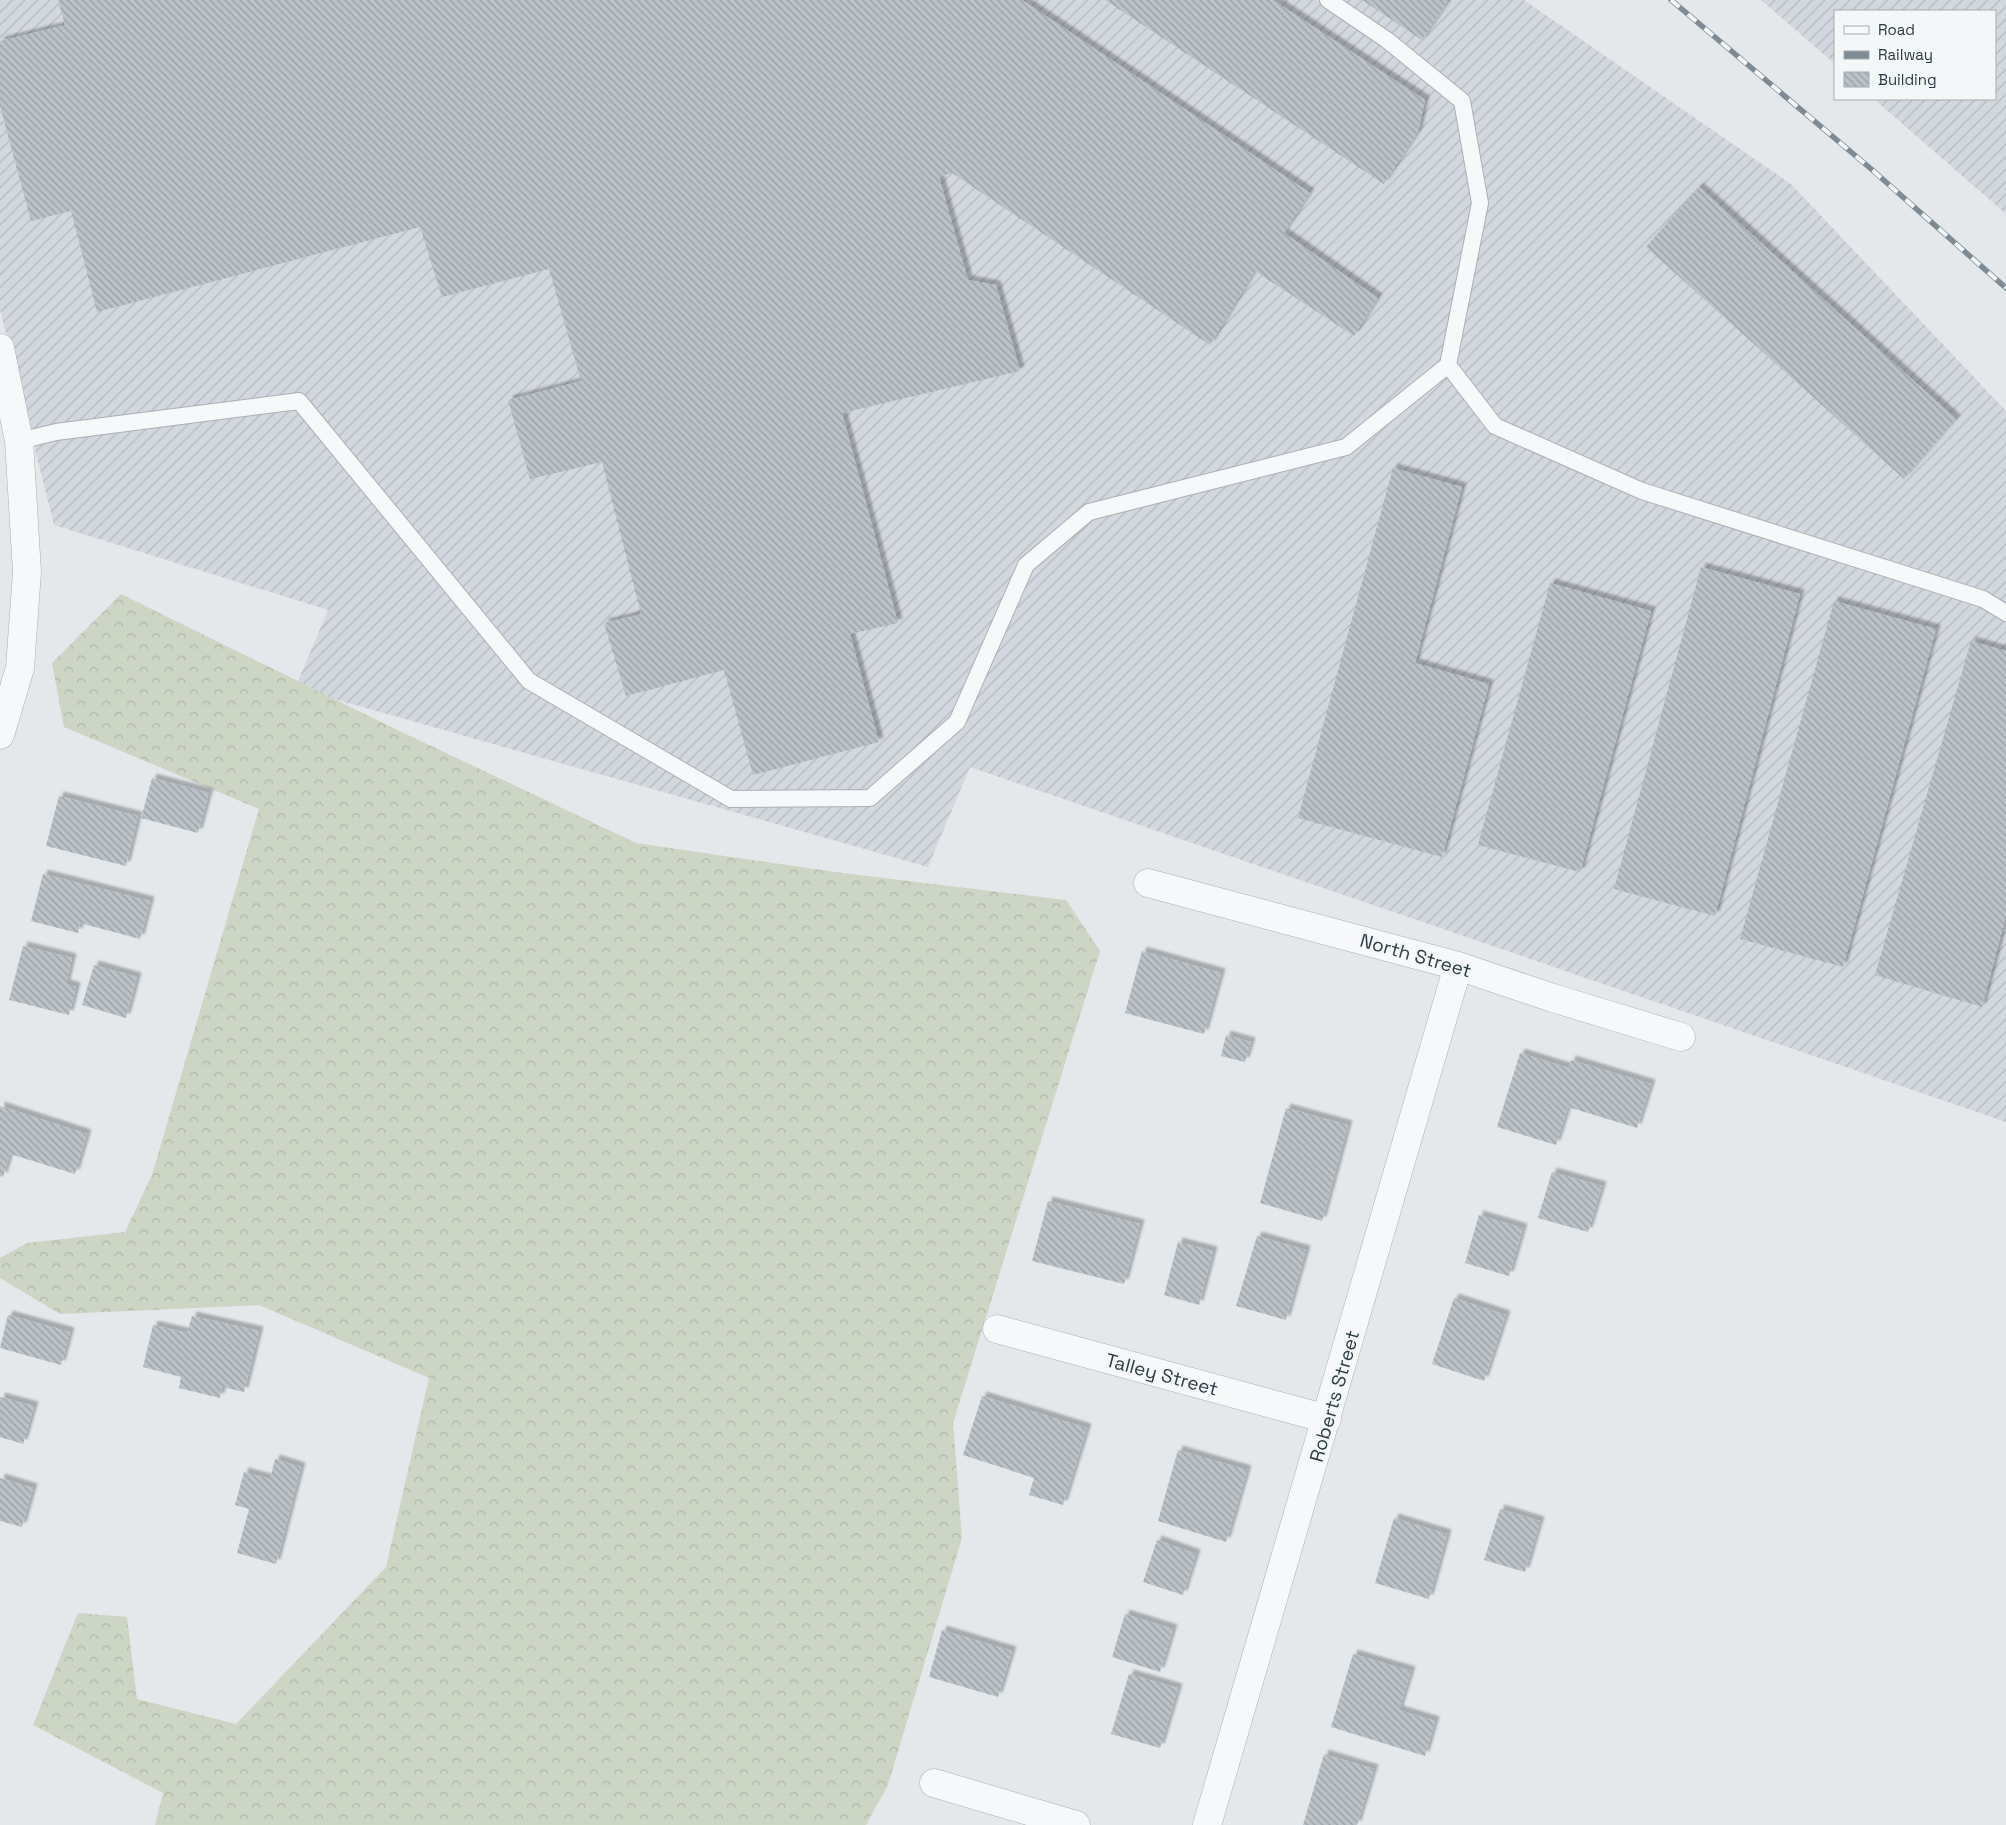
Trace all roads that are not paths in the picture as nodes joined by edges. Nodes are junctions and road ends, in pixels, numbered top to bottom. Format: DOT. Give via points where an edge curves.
graph roads {
  1 [pos="1328,0"];
  2 [pos="0,348"];
  3 [pos="1448,365"];
  4 [pos="19,441"];
  5 [pos="2006,613"];
  6 [pos="0,735"];
  7 [pos="1148,883"];
  8 [pos="1458,966"];
  9 [pos="1680,1037"];
  10 [pos="997,1329"];
  11 [pos="1327,1419"];
  12 [pos="934,1783"];
  13 [pos="1076,1825"];
  14 [pos="1207,1825"];
  1 -- 3 [label="lane" via="1387,40 1462,101 1480,203"];
  2 -- 4 [label="street"];
  3 -- 4 [label="lane" via="1346,447 1089,512 1026,565 957,722 870,798 732,798 529,681 299,401 56,432"];
  3 -- 5 [label="lane" via="1495,426 1642,491 1983,599"];
  4 -- 6 [label="street" via="27,572 20,668"];
  7 -- 8 [label="street, North Street"];
  8 -- 9 [label="street, North Street"];
  8 -- 11 [label="street, Roberts Street"];
  10 -- 11 [label="street, Talley Street"];
  11 -- 14 [label="street, Roberts Street"];
  12 -- 13 [label="street"];
}
